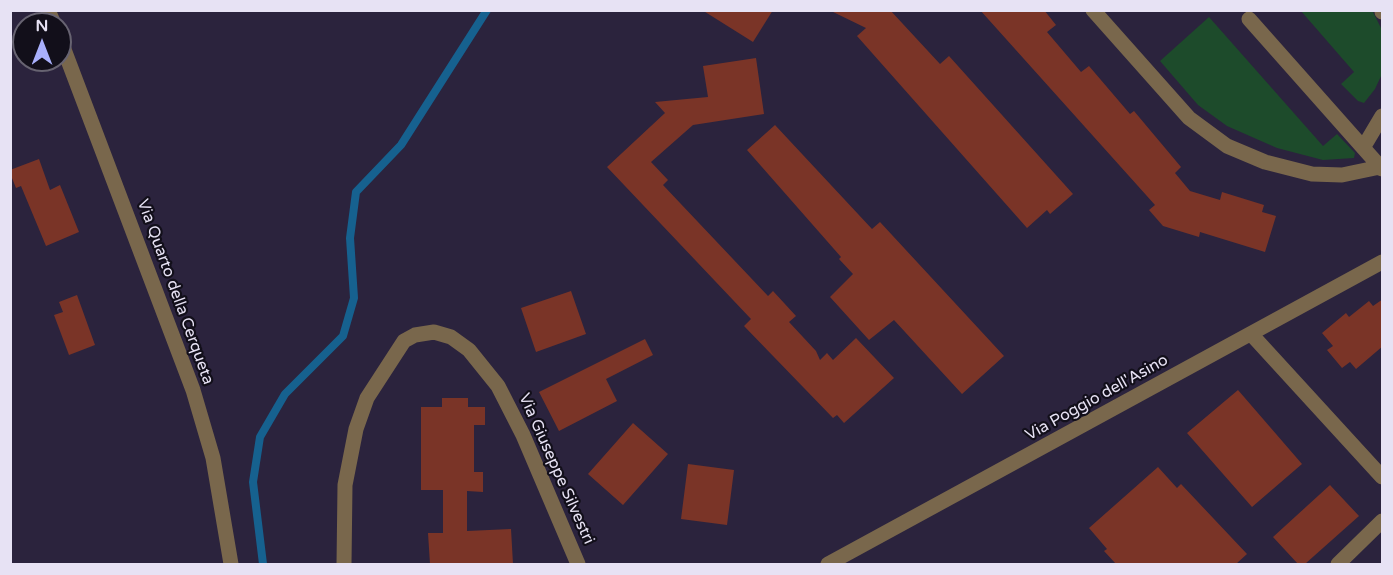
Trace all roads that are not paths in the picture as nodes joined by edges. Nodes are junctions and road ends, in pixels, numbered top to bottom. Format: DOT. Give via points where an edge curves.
graph roads {
  1 [pos="1093,10"];
  2 [pos="1249,20"];
  3 [pos="72,71"];
  4 [pos="1383,116"];
  5 [pos="1363,148"];
  6 [pos="1381,168"];
  7 [pos="1383,262"];
  8 [pos="1252,334"];
  9 [pos="1383,477"];
  10 [pos="1383,521"];
  11 [pos="231,564"];
  12 [pos="344,564"];
  13 [pos="578,564"];
  14 [pos="828,564"];
  15 [pos="1338,564"];
  1 -- 6 [label="street" via="1189,118 1227,146 1264,162 1312,174 1342,175"];
  2 -- 5 [label="street"];
  3 -- 11 [label="street, Via Quarto della Cerqueta" via="193,390 213,458"];
  4 -- 5 [label="street"];
  5 -- 6 [label="street"];
  7 -- 8 [label="street, Via Poggio dell'Asino"];
  8 -- 9 [label="street"];
  8 -- 14 [label="street, Via Poggio dell'Asino"];
  10 -- 15 [label="street"];
  12 -- 13 [label="street, Via Giuseppe Silvestri" via="345,485 356,429 367,398 404,341 415,334 435,332 451,337 469,350 498,386"];
}
